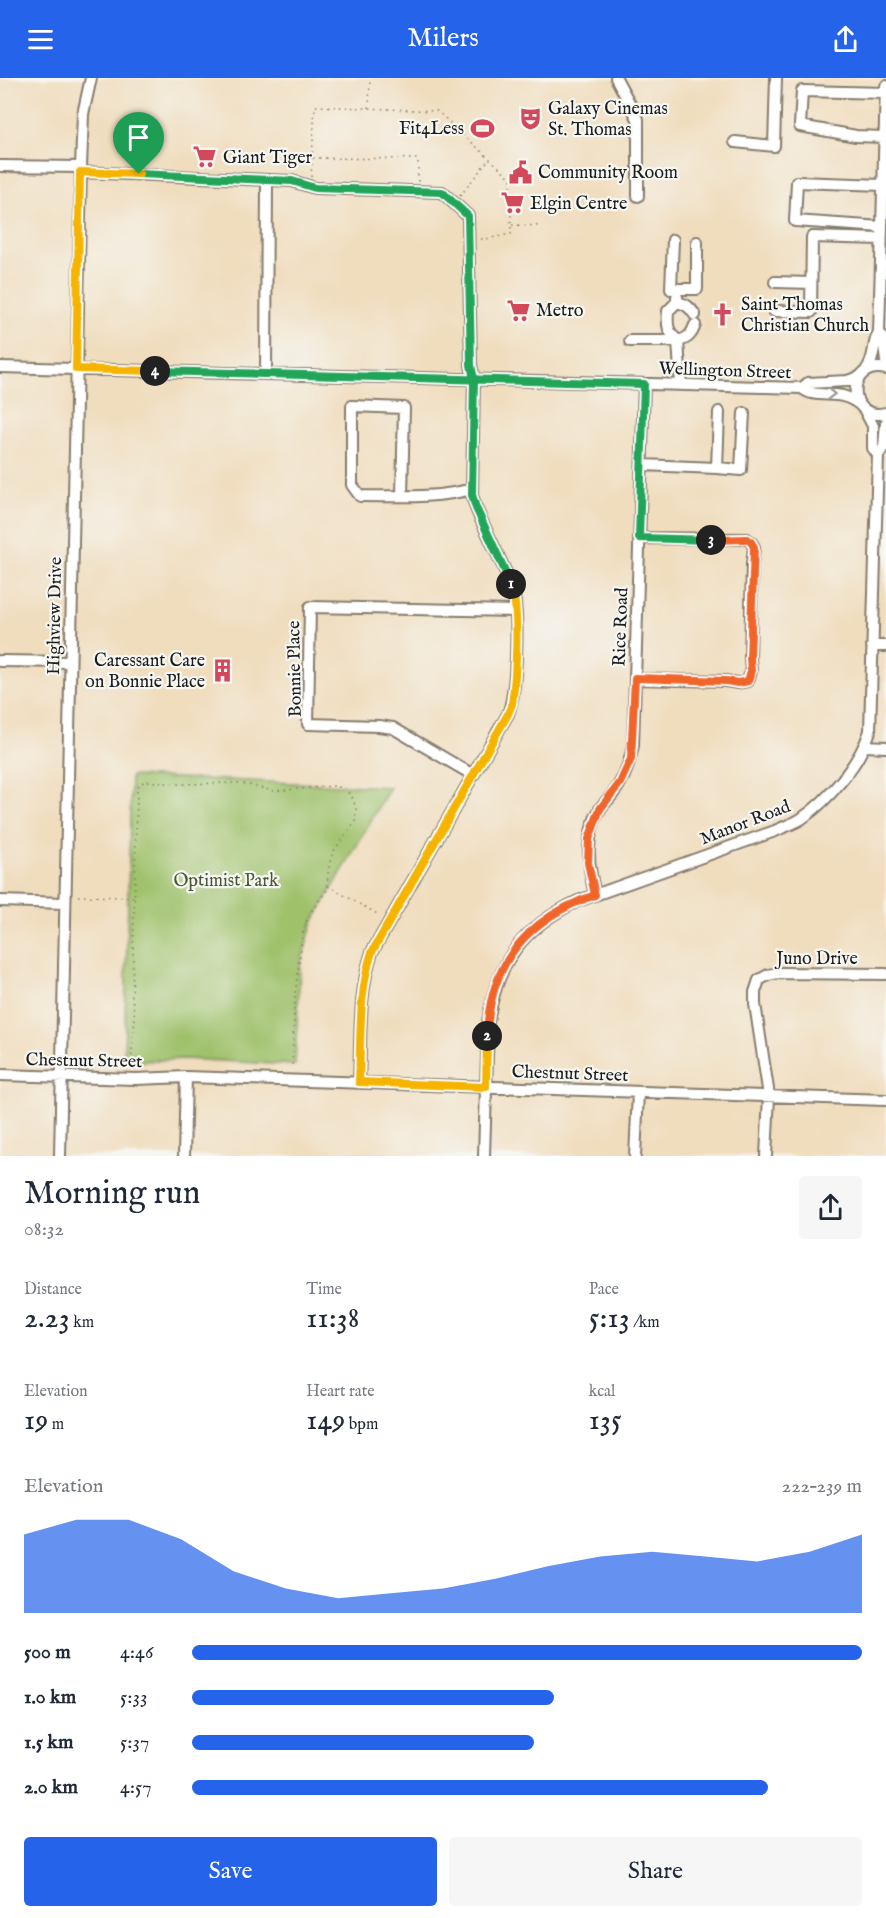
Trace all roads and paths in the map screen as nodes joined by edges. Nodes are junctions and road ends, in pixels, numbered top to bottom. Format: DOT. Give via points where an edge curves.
graph roads {
  1 [pos="91,78"];
  2 [pos="370,78"];
  3 [pos="616,78"];
  4 [pos="776,78"];
  5 [pos="886,86"];
  6 [pos="886,93"];
  7 [pos="369,109"];
  8 [pos="884,137"];
  9 [pos="735,142"];
  10 [pos="313,158"];
  11 [pos="490,158"];
  12 [pos="0,166"];
  13 [pos="80,170"];
  14 [pos="885,170"];
  15 [pos="267,180"];
  16 [pos="883,185"];
  17 [pos="310,186"];
  18 [pos="418,192"];
  19 [pos="638,196"];
  20 [pos="454,203"];
  21 [pos="511,225"];
  22 [pos="542,226"];
  23 [pos="882,227"];
  24 [pos="468,238"];
  25 [pos="881,239"];
  26 [pos="673,240"];
  27 [pos="697,242"];
  28 [pos="775,282"];
  29 [pos="812,283"];
  30 [pos="677,289"];
  31 [pos="676,303"];
  32 [pos="774,311"];
  33 [pos="879,332"];
  34 [pos="630,341"];
  35 [pos="678,341"];
  36 [pos="886,361"];
  37 [pos="0,368"];
  38 [pos="76,369"];
  39 [pos="886,369"];
  40 [pos="266,374"];
  41 [pos="862,375"];
  42 [pos="474,379"];
  43 [pos="644,384"];
  44 [pos="681,385"];
  45 [pos="802,388"];
  46 [pos="861,406"];
  47 [pos="719,412"];
  48 [pos="744,413"];
  49 [pos="886,413"];
  50 [pos="886,423"];
  51 [pos="878,455"];
  52 [pos="642,465"];
  53 [pos="717,468"];
  54 [pos="472,489"];
  55 [pos="402,496"];
  56 [pos="639,538"];
  57 [pos="515,611"];
  58 [pos="872,646"];
  59 [pos="886,646"];
  60 [pos="0,661"];
  61 [pos="70,662"];
  62 [pos="635,678"];
  63 [pos="865,746"];
  64 [pos="886,747"];
  65 [pos="473,775"];
  66 [pos="327,885"];
  67 [pos="595,895"];
  68 [pos="78,896"];
  69 [pos="136,897"];
  70 [pos="0,901"];
  71 [pos="65,903"];
  72 [pos="379,915"];
  73 [pos="886,974"];
  74 [pos="131,1062"];
  75 [pos="292,1067"];
  76 [pos="0,1075"];
  77 [pos="61,1077"];
  78 [pos="186,1077"];
  79 [pos="359,1082"];
  80 [pos="486,1087"];
  81 [pos="638,1093"];
  82 [pos="769,1096"];
  83 [pos="886,1100"];
  84 [pos="60,1156"];
  85 [pos="184,1156"];
  86 [pos="484,1156"];
  87 [pos="635,1156"];
  88 [pos="766,1156"];
  1 -- 13 [label="street, Highview Drive" via="83,114"];
  2 -- 7 [label="path"];
  3 -- 19 [label="street" via="638,119"];
  4 -- 9 [label="street" via="774,146"];
  5 -- 6 [label="street"];
  6 -- 8 [label="street"];
  6 -- 8 [label="street" via="801,91 800,126"];
  7 -- 10 [label="path" via="315,106"];
  7 -- 11 [label="path" via="437,111"];
  8 -- 14 [label="street"];
  10 -- 17 [label="path"];
  10 -- 18 [label="path" via="418,159"];
  11 -- 20 [label="path"];
  11 -- 21 [label="path" via="511,177"];
  12 -- 13 [label="street"];
  13 -- 15 [label="street"];
  13 -- 38 [label="street, Highview Drive"];
  14 -- 16 [label="street"];
  15 -- 17 [label="street"];
  15 -- 40 [label="street"];
  16 -- 23 [label="street"];
  16 -- 23 [label="street" via="797,182 795,221"];
  17 -- 18 [label="street"];
  18 -- 20 [label="street" via="442,192"];
  20 -- 24 [label="street" via="468,216"];
  21 -- 22 [label="path"];
  21 -- 24 [label="path" via="511,234"];
  23 -- 25 [label="street"];
  24 -- 42 [label="street"];
  25 -- 29 [label="street" via="812,237"];
  25 -- 33 [label="street"];
  26 -- 30 [label="street" via="672,289"];
  27 -- 30 [label="street" via="697,289"];
  28 -- 29 [label="street"];
  29 -- 32 [label="street" via="811,312"];
  30 -- 31 [label="street"];
  31 -- 35 [label="street" via="668,311 667,327"];
  31 -- 35 [label="street" via="690,307 695,320 689,337"];
  33 -- 36 [label="street"];
  33 -- 41 [label="street" via="874,356"];
  34 -- 35 [label="street"];
  35 -- 44 [label="street"];
  37 -- 38 [label="street, Wellington Street"];
  38 -- 40 [label="street, Wellington Street"];
  38 -- 61 [label="street, Highview Drive"];
  39 -- 41 [label="street, Wellington Street"];
  40 -- 42 [label="street, Wellington Street"];
  41 -- 45 [label="street, Wellington Street" via="842,382 808,383"];
  41 -- 46 [label="street" via="855,390"];
  42 -- 43 [label="street, Wellington Street"];
  42 -- 54 [label="street"];
  43 -- 44 [label="street, Wellington Street"];
  43 -- 52 [label="street, Rice Road"];
  44 -- 45 [label="street, Wellington Street"];
  45 -- 46 [label="street, Wellington Street, one-way" via="808,393 842,394"];
  46 -- 49 [label="street, Wellington Street" via="877,414"];
  46 -- 51 [label="street" via="873,426 873,448"];
  47 -- 53 [label="street"];
  48 -- 53 [label="street" via="741,470"];
  50 -- 51 [label="street, Manor Road" via="884,447"];
  51 -- 58 [label="street, Manor Road"];
  52 -- 53 [label="street"];
  52 -- 56 [label="street, Rice Road"];
  54 -- 55 [label="street"];
  54 -- 57 [label="street" via="476,508 512,586"];
  55 -- 55 [label="street" via="360,495 352,485 352,406 404,408"];
  56 -- 62 [label="street, Rice Road"];
  56 -- 62 [label="street" via="751,542 751,671 748,681 738,683"];
  57 -- 65 [label="street" via="512,704"];
  57 -- 65 [label="street, Bonnie Place" via="310,608 308,724 393,728"];
  58 -- 59 [label="street"];
  58 -- 63 [label="street, Manor Road" via="870,730"];
  60 -- 61 [label="street"];
  61 -- 71 [label="street, Highview Drive"];
  62 -- 67 [label="street, Rice Road" via="631,759 620,783 600,809 589,839 588,863"];
  63 -- 64 [label="street"];
  63 -- 67 [label="street, Manor Road" via="839,782 799,820"];
  65 -- 79 [label="street" via="372,952 363,991"];
  66 -- 69 [label="path" via="333,852 356,821 352,797 344,788 320,786 273,791 242,783 146,781 139,784 137,792"];
  66 -- 72 [label="path"];
  66 -- 75 [label="path" via="303,931"];
  67 -- 80 [label="street, Manor Road" via="549,916 524,938 503,967 495,984 488,1022"];
  68 -- 69 [label="path"];
  69 -- 74 [label="path"];
  70 -- 71 [label="street"];
  71 -- 77 [label="street, Highview Drive"];
  73 -- 82 [label="street, Juno Drive" via="778,973 759,980 755,1004"];
  76 -- 77 [label="street, Chestnut Street"];
  77 -- 78 [label="street, Chestnut Street"];
  77 -- 84 [label="street, Highview Drive"];
  78 -- 79 [label="street, Chestnut Street"];
  78 -- 85 [label="street"];
  79 -- 80 [label="street, Chestnut Street"];
  80 -- 81 [label="street, Chestnut Street"];
  80 -- 86 [label="street, Manor Road"];
  81 -- 82 [label="street, Chestnut Street"];
  81 -- 87 [label="street"];
  82 -- 83 [label="street, Chestnut Street"];
  82 -- 88 [label="street"];
}
